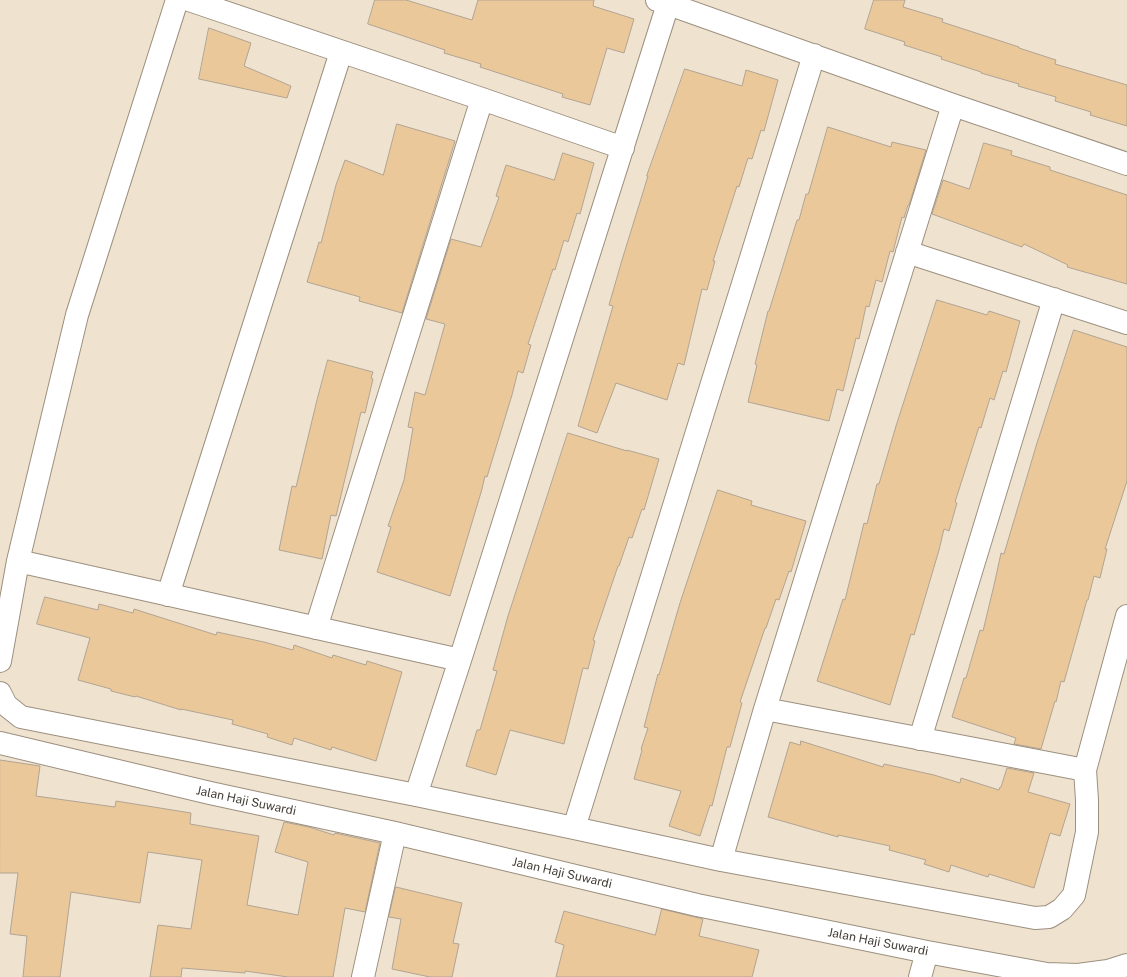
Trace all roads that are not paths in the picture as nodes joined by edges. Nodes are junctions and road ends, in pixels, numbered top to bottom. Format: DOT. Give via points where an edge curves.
graph roads {
  1 [pos="177,0"];
  2 [pos="189,0"];
  3 [pos="663,2"];
  4 [pos="341,52"];
  5 [pos="814,55"];
  6 [pos="482,99"];
  7 [pos="953,105"];
  8 [pos="623,148"];
  9 [pos="1127,164"];
  10 [pos="907,252"];
  11 [pos="1054,299"];
  12 [pos="1127,323"];
  13 [pos="18,561"];
  14 [pos="168,595"];
  15 [pos="1127,616"];
  16 [pos="316,628"];
  17 [pos="0,660"];
  18 [pos="460,660"];
  19 [pos="0,693"];
  20 [pos="765,709"];
  21 [pos="920,739"];
  22 [pos="0,743"];
  23 [pos="1085,770"];
  24 [pos="416,795"];
  25 [pos="574,828"];
  26 [pos="395,833"];
  27 [pos="721,860"];
  28 [pos="927,952"];
  29 [pos="1127,965"];
  30 [pos="363,977"];
  31 [pos="920,977"];
  1 -- 13 [label="street" via="77,315"];
  2 -- 4 [label="street"];
  3 -- 5 [label="street"];
  3 -- 8 [label="street"];
  4 -- 6 [label="street"];
  4 -- 14 [label="street"];
  5 -- 7 [label="street"];
  5 -- 25 [label="street"];
  6 -- 8 [label="street"];
  6 -- 16 [label="street"];
  7 -- 9 [label="street"];
  7 -- 10 [label="street"];
  8 -- 18 [label="street"];
  10 -- 11 [label="street"];
  10 -- 20 [label="street"];
  11 -- 12 [label="street"];
  11 -- 21 [label="street"];
  13 -- 14 [label="street"];
  13 -- 17 [label="street"];
  14 -- 16 [label="street"];
  15 -- 23 [label="street"];
  16 -- 18 [label="street"];
  18 -- 24 [label="street"];
  19 -- 24 [label="street" via="6,705 21,717"];
  20 -- 21 [label="street"];
  20 -- 27 [label="street"];
  21 -- 23 [label="street"];
  22 -- 26 [label="street, Jalan Haji Suwardi" via="210,793"];
  23 -- 27 [label="street" via="1087,832 1074,895 1062,909 1049,917 1035,918"];
  24 -- 25 [label="street"];
  25 -- 27 [label="street"];
  26 -- 28 [label="street, Jalan Haji Suwardi" via="697,905"];
  26 -- 30 [label="street"];
  28 -- 29 [label="street, Jalan Haji Suwardi" via="1047,974 1078,975 1108,971"];
  28 -- 31 [label="street"];
}
